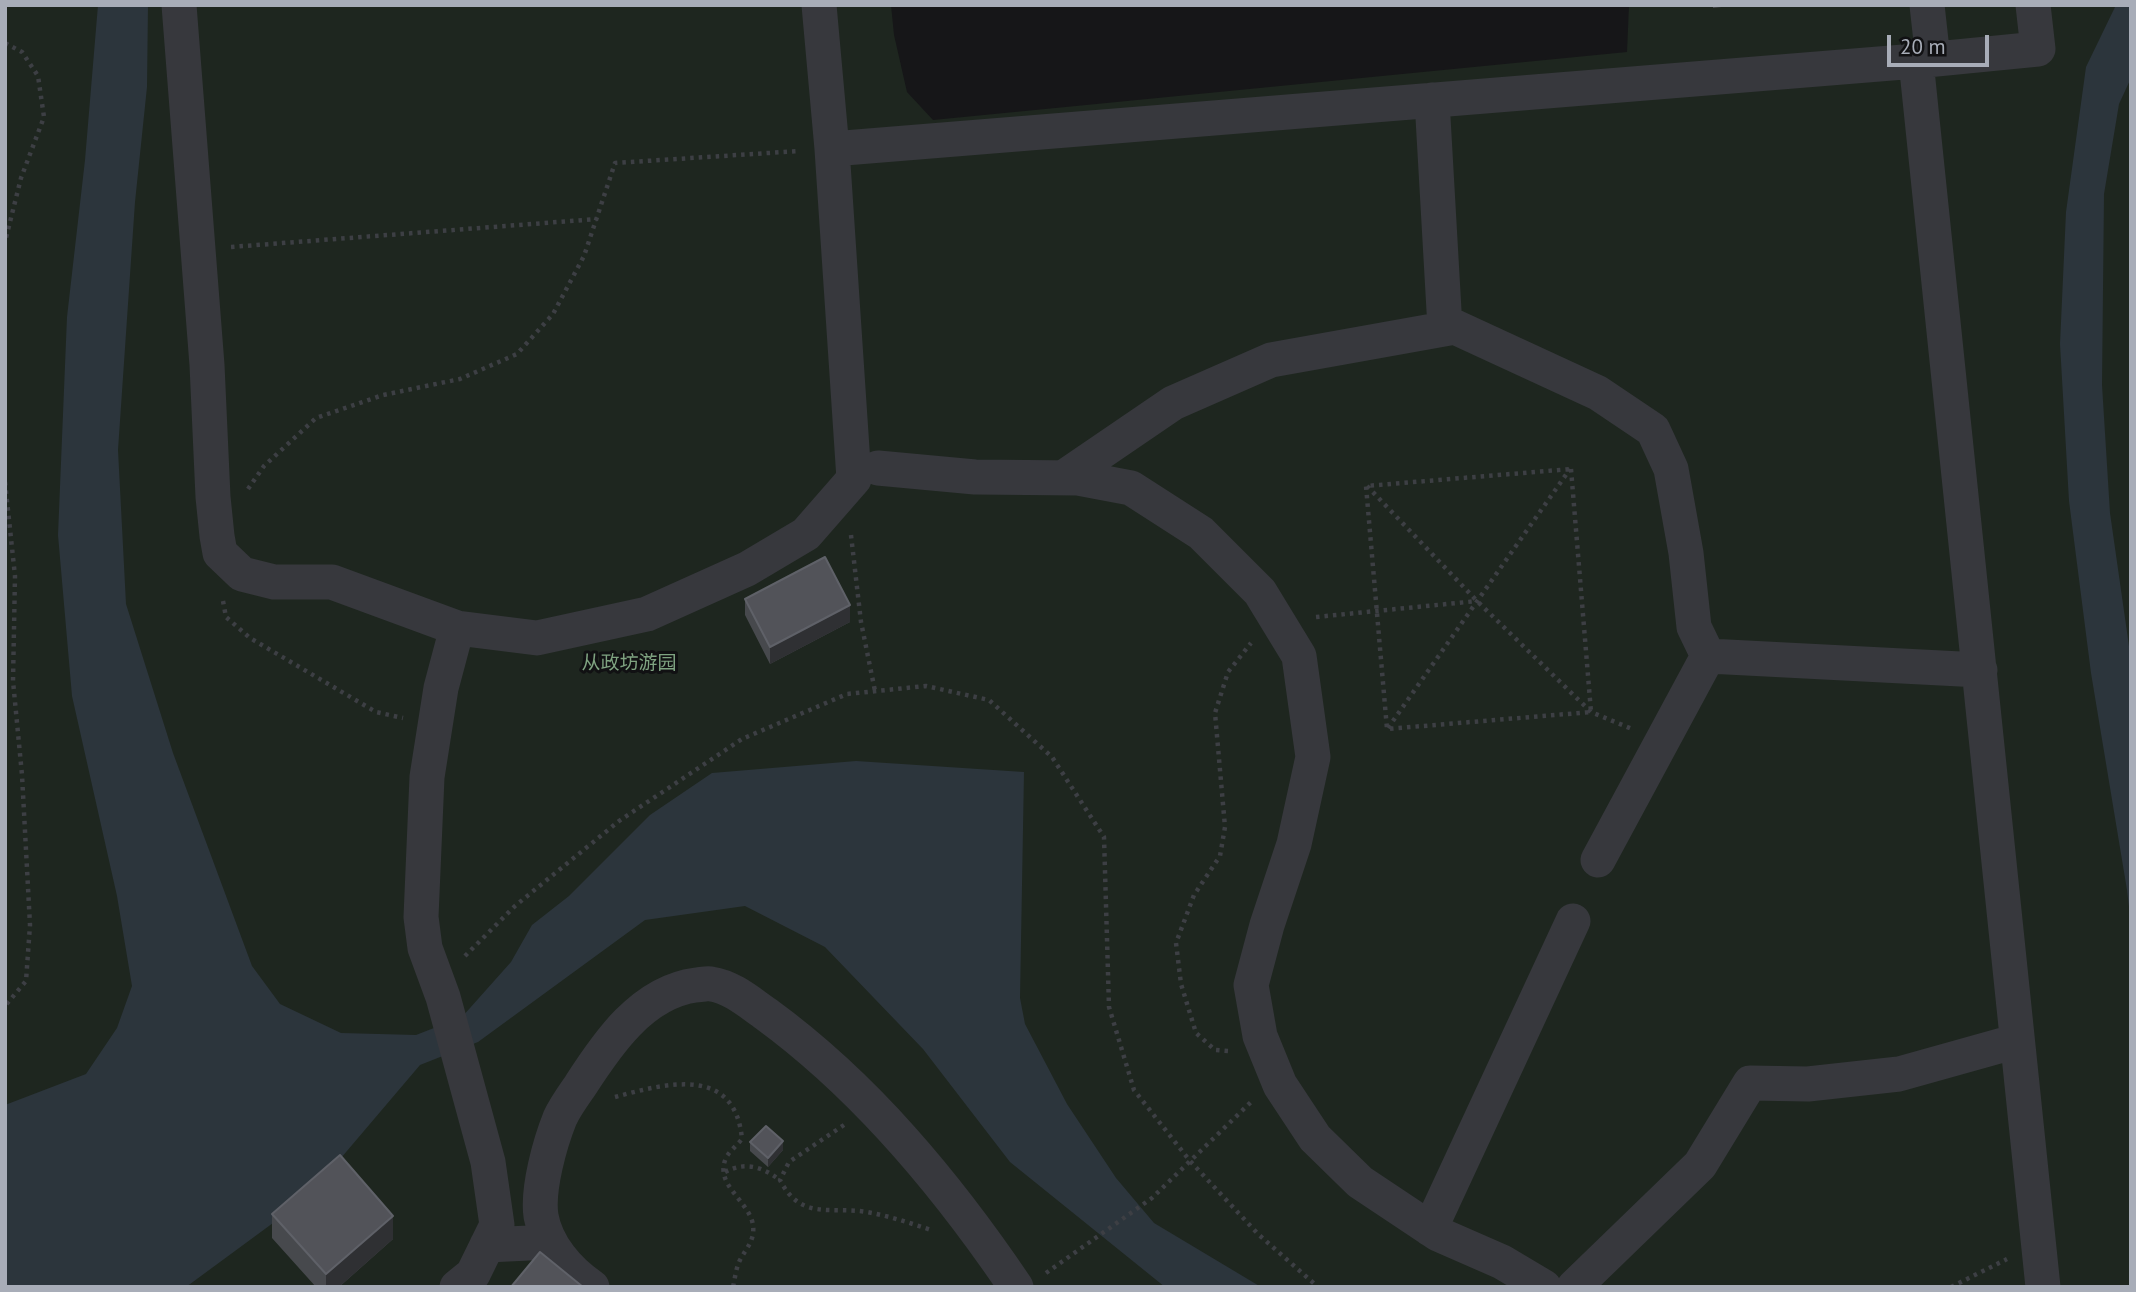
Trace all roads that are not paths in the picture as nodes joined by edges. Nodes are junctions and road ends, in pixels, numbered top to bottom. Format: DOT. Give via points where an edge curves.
graph roads {
  1 [pos="180,5"];
  2 [pos="819,5"];
  3 [pos="1927,5"];
  4 [pos="2033,5"];
  5 [pos="1924,60"];
  6 [pos="1432,100"];
  7 [pos="832,149"];
  8 [pos="1445,328"];
  9 [pos="1063,478"];
  10 [pos="859,479"];
  11 [pos="457,628"];
  12 [pos="1708,656"];
  13 [pos="1980,670"];
  14 [pos="1598,860"];
  15 [pos="1573,921"];
  16 [pos="2017,1041"];
  17 [pos="1430,1229"];
  18 [pos="550,1242"];
  19 [pos="487,1245"];
  20 [pos="1026,1283"];
  21 [pos="457,1287"];
  22 [pos="592,1287"];
  23 [pos="1544,1287"];
  24 [pos="1574,1287"];
  25 [pos="2043,1287"];
  1 -- 11 [label="lane" via="220,553 243,574 274,582 332,582"];
  2 -- 7 [label="lane"];
  3 -- 5 [label="lane"];
  4 -- 5 [label="lane" via="2038,49"];
  5 -- 6 [label="lane"];
  5 -- 13 [label="lane"];
  6 -- 7 [label="lane"];
  6 -- 8 [label="lane"];
  7 -- 10 [label="lane" via="851,435"];
  8 -- 9 [label="lane" via="1271,359 1174,403"];
  8 -- 12 [label="lane" via="1455,327 1598,393 1653,430 1671,469 1694,627"];
  9 -- 10 [label="lane"];
  9 -- 17 [label="lane" via="1131,488 1201,533 1260,592 1299,656 1313,757 1294,844 1251,985 1260,1036 1315,1138 1360,1182"];
  10 -- 11 [label="lane" via="806,534 747,569 648,614 537,638"];
  11 -- 19 [label="lane" via="441,688 427,777 421,917 425,948 488,1162 497,1225"];
  12 -- 13 [label="lane"];
  12 -- 14 [label="lane"];
  13 -- 16 [label="lane"];
  15 -- 17 [label="lane"];
  16 -- 24 [label="lane" via="1899,1074 1808,1084 1751,1077 1700,1165"];
  16 -- 25 [label="lane"];
  17 -- 23 [label="lane"];
  18 -- 19 [label="lane"];
  18 -- 20 [label="lane" via="541,1215 544,1171 561,1115 625,1024 656,999 682,987 711,984 738,994 848,1082 922,1162 976,1232"];
  18 -- 22 [label="lane"];
  19 -- 21 [label="lane" via="473,1274"];
}
